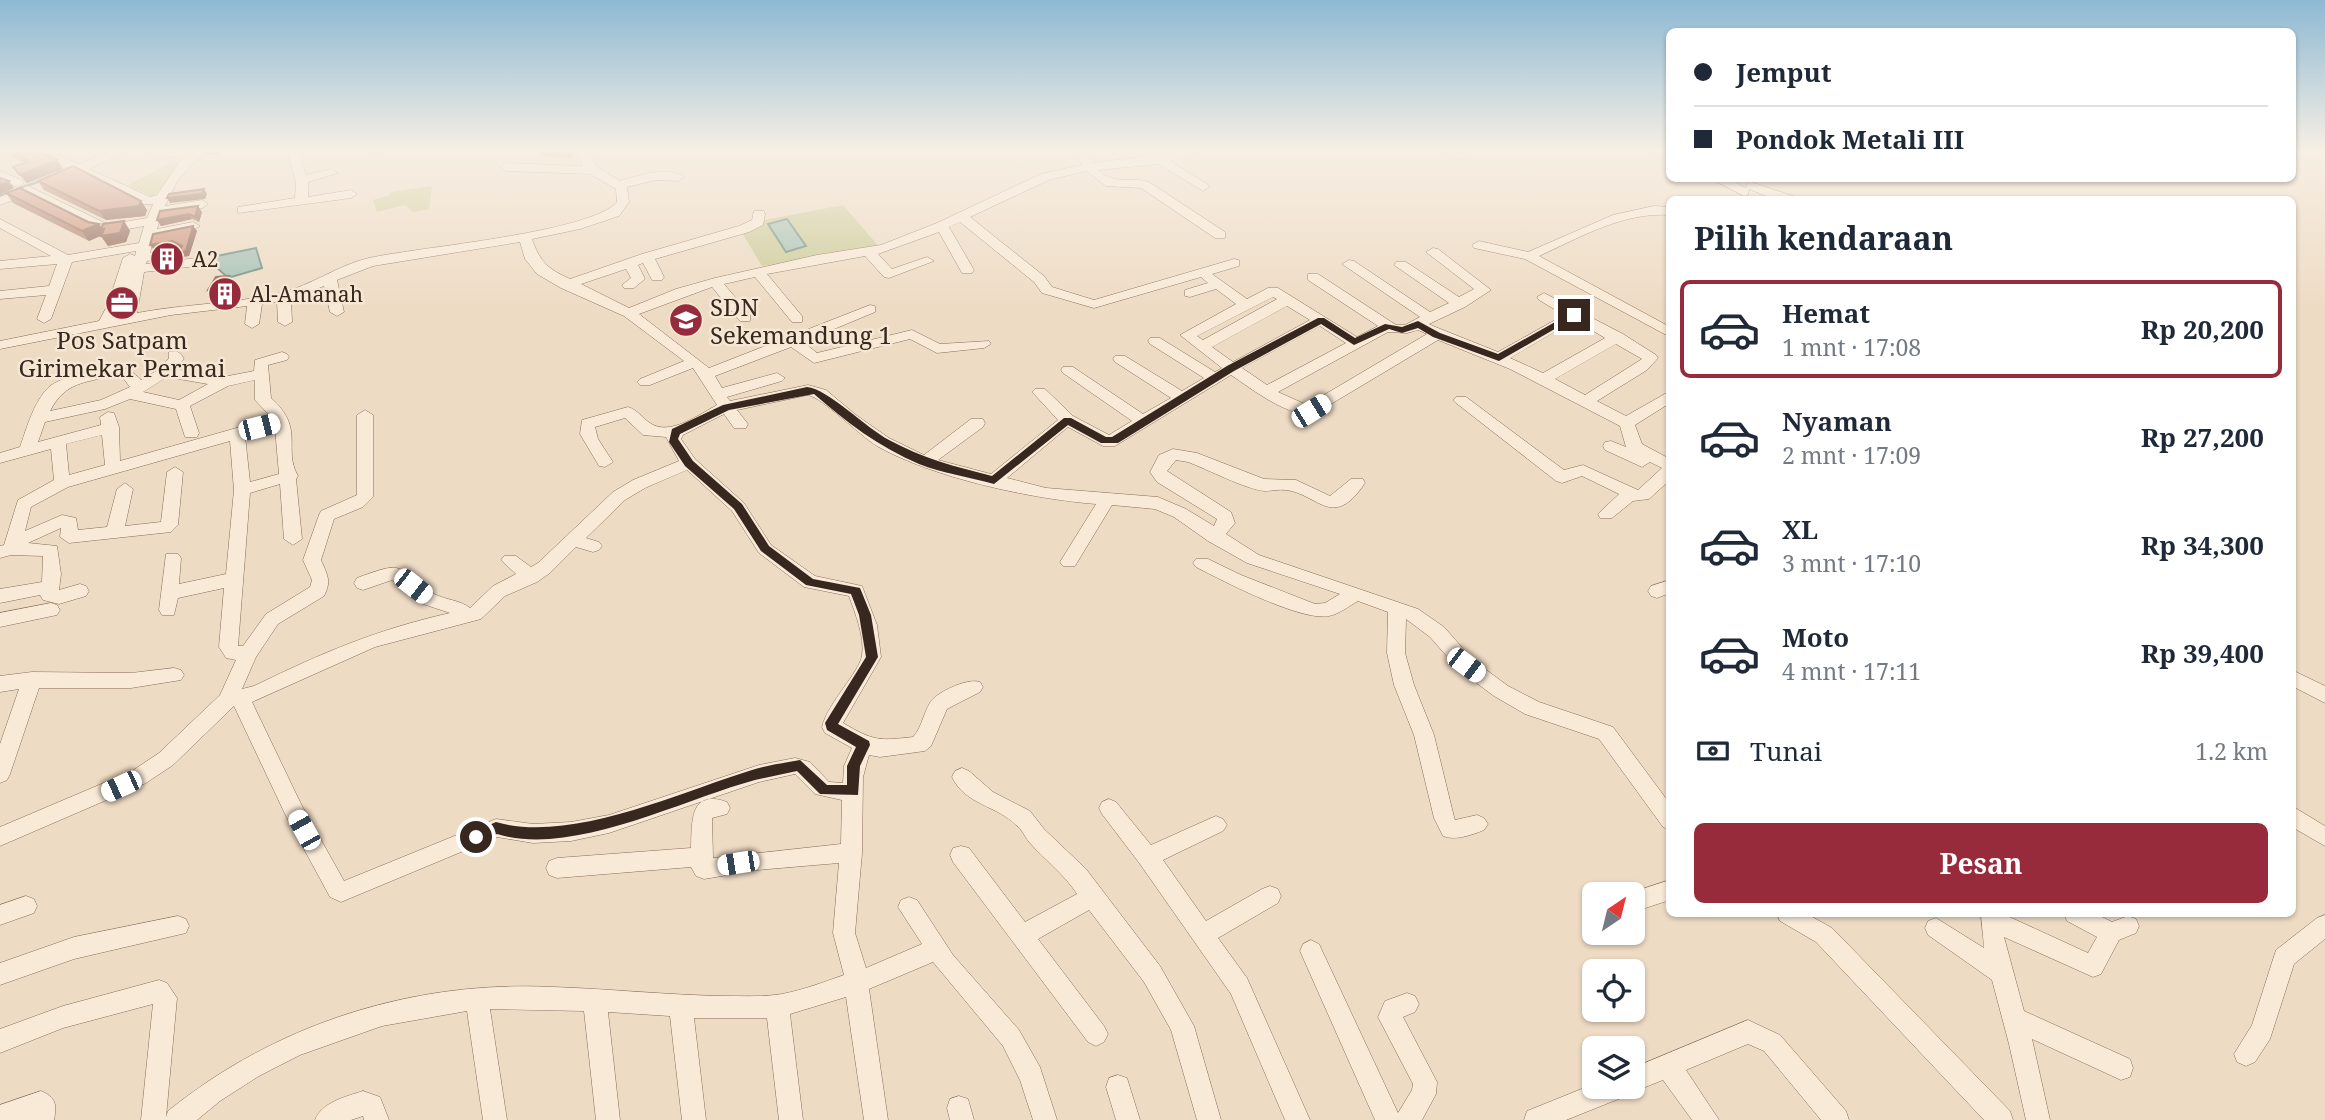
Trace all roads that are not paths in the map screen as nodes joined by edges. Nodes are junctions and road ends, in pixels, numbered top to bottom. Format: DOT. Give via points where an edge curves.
graph roads {
  1 [pos="79,203"];
  2 [pos="99,203"];
  3 [pos="164,203"];
  4 [pos="282,203"];
  5 [pos="620,203"];
  6 [pos="987,203"];
  7 [pos="1172,203"];
  8 [pos="202,204"];
  9 [pos="243,210"];
  10 [pos="1666,211"];
  11 [pos="760,214"];
  12 [pos="962,216"];
  13 [pos="0,223"];
  14 [pos="193,226"];
  15 [pos="942,226"];
  16 [pos="146,231"];
  17 [pos="1220,235"];
  18 [pos="525,237"];
  19 [pos="1479,245"];
  20 [pos="176,252"];
  21 [pos="870,253"];
  22 [pos="1433,253"];
  23 [pos="1529,256"];
  24 [pos="647,257"];
  25 [pos="66,259"];
  26 [pos="927,261"];
  27 [pos="197,262"];
  28 [pos="630,263"];
  29 [pos="1234,263"];
  30 [pos="1349,264"];
  31 [pos="0,265"];
  32 [pos="1401,265"];
  33 [pos="967,270"];
  34 [pos="758,272"];
  35 [pos="656,277"];
  36 [pos="1312,277"];
  37 [pos="330,280"];
  38 [pos="715,282"];
  39 [pos="566,285"];
  40 [pos="629,285"];
  41 [pos="54,289"];
  42 [pos="1191,293"];
  43 [pos="0,295"];
  44 [pos="1544,297"];
  45 [pos="284,298"];
  46 [pos="1288,299"];
  47 [pos="255,302"];
  48 [pos="1244,303"];
  49 [pos="1460,303"];
  50 [pos="870,309"];
  51 [pos="337,312"];
  52 [pos="629,313"];
  53 [pos="1574,315"];
  54 [pos="130,318"];
  55 [pos="746,318"];
  56 [pos="44,319"];
  57 [pos="797,319"];
  58 [pos="1321,320"];
  59 [pos="1424,321"];
  60 [pos="285,322"];
  61 [pos="105,323"];
  62 [pos="252,324"];
  63 [pos="1388,326"];
  64 [pos="1666,331"];
  65 [pos="1436,335"];
  66 [pos="1618,337"];
  67 [pos="793,341"];
  68 [pos="1155,341"];
  69 [pos="1354,342"];
  70 [pos="984,344"];
  71 [pos="0,345"];
  72 [pos="1202,347"];
  73 [pos="174,355"];
  74 [pos="282,357"];
  75 [pos="1499,358"];
  76 [pos="1120,359"];
  77 [pos="695,362"];
  78 [pos="1230,369"];
  79 [pos="1068,370"];
  80 [pos="165,372"];
  81 [pos="262,374"];
  82 [pos="706,374"];
  83 [pos="777,378"];
  84 [pos="1214,378"];
  85 [pos="1544,379"];
  86 [pos="223,382"];
  87 [pos="645,382"];
  88 [pos="134,391"];
  89 [pos="1040,392"];
  90 [pos="1266,392"];
  91 [pos="1182,398"];
  92 [pos="1666,398"];
  93 [pos="1461,400"];
  94 [pos="723,401"];
  95 [pos="1585,402"];
  96 [pos="105,404"];
  97 [pos="181,405"];
  98 [pos="365,415"];
  99 [pos="38,418"];
  100 [pos="1067,420"];
  101 [pos="281,421"];
  102 [pos="1144,422"];
  103 [pos="977,423"];
  104 [pos="1626,423"];
  105 [pos="740,424"];
  106 [pos="111,427"];
  107 [pos="237,432"];
  108 [pos="676,432"];
  109 [pos="191,433"];
  110 [pos="58,441"];
  111 [pos="1611,446"];
  112 [pos="27,450"];
  113 [pos="0,458"];
  114 [pos="605,461"];
  115 [pos="925,462"];
  116 [pos="689,463"];
  117 [pos="113,467"];
  118 [pos="175,471"];
  119 [pos="1666,471"];
  120 [pos="1666,471"];
  121 [pos="1666,474"];
  122 [pos="290,476"];
  123 [pos="994,480"];
  124 [pos="62,483"];
  125 [pos="1357,483"];
  126 [pos="125,489"];
  127 [pos="242,490"];
  128 [pos="1630,494"];
  129 [pos="1108,498"];
  130 [pos="1606,514"];
  131 [pos="114,534"];
  132 [pos="69,537"];
  133 [pos="1214,537"];
  134 [pos="293,540"];
  135 [pos="572,540"];
  136 [pos="593,546"];
  137 [pos="8,548"];
  138 [pos="38,550"];
  139 [pos="172,558"];
  140 [pos="1254,559"];
  141 [pos="510,560"];
  142 [pos="1069,562"];
  143 [pos="1202,564"];
  144 [pos="531,577"];
  145 [pos="234,579"];
  146 [pos="1235,580"];
  147 [pos="363,583"];
  148 [pos="51,587"];
  149 [pos="80,592"];
  150 [pos="1355,594"];
  151 [pos="0,596"];
  152 [pos="1397,607"];
  153 [pos="51,610"];
  154 [pos="469,616"];
  155 [pos="0,620"];
  156 [pos="248,654"];
  157 [pos="174,675"];
  158 [pos="32,679"];
  159 [pos="2296,679"];
  160 [pos="0,684"];
  161 [pos="973,687"];
  162 [pos="2325,695"];
  163 [pos="233,699"];
  164 [pos="864,745"];
  165 [pos="0,774"];
  166 [pos="962,776"];
  167 [pos="853,791"];
  168 [pos="720,808"];
  169 [pos="1110,808"];
  170 [pos="1666,816"];
  171 [pos="2296,818"];
  172 [pos="1477,824"];
  173 [pos="1216,825"];
  174 [pos="0,837"];
  175 [pos="2325,837"];
  176 [pos="851,853"];
  177 [pos="961,855"];
  178 [pos="702,856"];
  179 [pos="1149,857"];
  180 [pos="557,868"];
  181 [pos="1666,891"];
  182 [pos="1092,897"];
  183 [pos="1270,897"];
  184 [pos="1645,898"];
  185 [pos="26,906"];
  186 [pos="909,907"];
  187 [pos="0,915"];
  188 [pos="1793,917"];
  189 [pos="1992,917"];
  190 [pos="2085,917"];
  191 [pos="2325,925"];
  192 [pos="178,926"];
  193 [pos="1936,928"];
  194 [pos="1202,935"];
  195 [pos="1022,936"];
  196 [pos="939,950"];
  197 [pos="1311,951"];
  198 [pos="1999,972"];
  199 [pos="0,974"];
  200 [pos="855,985"];
  201 [pos="477,999"];
  202 [pos="595,1001"];
  203 [pos="1407,1004"];
  204 [pos="681,1006"];
  205 [pos="777,1006"];
  206 [pos="2014,1018"];
  207 [pos="1096,1034"];
  208 [pos="0,1041"];
  209 [pos="2246,1054"];
  210 [pos="1668,1066"];
  211 [pos="2121,1068"];
  212 [pos="1645,1075"];
  213 [pos="1118,1087"];
  214 [pos="1597,1099"];
  215 [pos="370,1111"];
  216 [pos="1571,1114"];
  217 [pos="0,1118"];
  218 [pos="42,1120"];
  219 [pos="153,1120"];
  220 [pos="177,1120"];
  221 [pos="327,1120"];
  222 [pos="495,1120"];
  223 [pos="608,1120"];
  224 [pos="694,1120"];
  225 [pos="791,1120"];
  226 [pos="876,1120"];
  227 [pos="1045,1120"];
  228 [pos="1128,1120"];
  229 [pos="1209,1120"];
  230 [pos="1297,1120"];
  231 [pos="1388,1120"];
  232 [pos="1408,1120"];
  233 [pos="1536,1120"];
  234 [pos="1707,1120"];
  235 [pos="1837,1120"];
  236 [pos="2001,1120"];
  237 [pos="2038,1120"];
  1 -- 16 [label="street" via="101,226"];
  2 -- 16 [label="street"];
  3 -- 16 [label="street"];
  4 -- 9 [label="street"];
  5 -- 18 [label="street" via="618,209 575,226"];
  6 -- 12 [label="street"];
  7 -- 17 [label="street"];
  8 -- 16 [label="street"];
  10 -- 23 [label="street" via="1651,209 1601,223"];
  11 -- 24 [label="street" via="758,222 744,229"];
  12 -- 15 [label="street"];
  12 -- 29 [label="street" via="1047,290 1090,304"];
  13 -- 25 [label="street"];
  14 -- 16 [label="street"];
  15 -- 21 [label="street"];
  15 -- 33 [label="street"];
  16 -- 20 [label="street"];
  16 -- 25 [label="street"];
  16 -- 27 [label="street"];
  16 -- 54 [label="street"];
  16 -- 61 [label="street"];
  18 -- 37 [label="street" via="427,244"];
  18 -- 39 [label="street" via="532,259 542,271"];
  19 -- 23 [label="street"];
  21 -- 26 [label="street" via="889,274"];
  21 -- 34 [label="street"];
  22 -- 49 [label="street" via="1484,287 1482,293"];
  23 -- 64 [label="street"];
  24 -- 28 [label="street"];
  24 -- 35 [label="street"];
  25 -- 31 [label="street"];
  25 -- 41 [label="street"];
  28 -- 39 [label="street"];
  28 -- 40 [label="street" via="638,279"];
  30 -- 59 [label="street"];
  32 -- 49 [label="street"];
  34 -- 38 [label="street"];
  34 -- 57 [label="street"];
  36 -- 63 [label="street"];
  37 -- 45 [label="street"];
  37 -- 51 [label="street"];
  38 -- 52 [label="street"];
  38 -- 55 [label="street"];
  39 -- 52 [label="street"];
  41 -- 43 [label="street"];
  41 -- 56 [label="street"];
  42 -- 48 [label="street" via="1212,281"];
  44 -- 53 [label="street"];
  45 -- 47 [label="street"];
  45 -- 60 [label="street"];
  46 -- 48 [label="street" via="1273,290"];
  46 -- 58 [label="street"];
  46 -- 72 [label="street"];
  47 -- 54 [label="street"];
  47 -- 62 [label="street"];
  48 -- 72 [label="street" via="1207,317 1187,335"];
  49 -- 59 [label="street"];
  50 -- 67 [label="street"];
  52 -- 77 [label="street"];
  53 -- 66 [label="street"];
  53 -- 75 [label="street"];
  54 -- 61 [label="street"];
  58 -- 69 [label="street"];
  58 -- 78 [label="street"];
  59 -- 63 [label="street" via="1402,330"];
  59 -- 65 [label="street"];
  61 -- 71 [label="street"];
  63 -- 69 [label="street"];
  65 -- 75 [label="street"];
  65 -- 90 [label="street" via="1311,411"];
  66 -- 85 [label="street"];
  66 -- 95 [label="street" via="1651,358"];
  67 -- 70 [label="street" via="814,358 912,334 937,349"];
  67 -- 82 [label="street"];
  68 -- 84 [label="street"];
  69 -- 90 [label="street"];
  72 -- 78 [label="street"];
  73 -- 80 [label="street" via="177,359"];
  74 -- 81 [label="street" via="261,363"];
  75 -- 85 [label="street"];
  76 -- 91 [label="street"];
  77 -- 82 [label="street"];
  77 -- 87 [label="street"];
  78 -- 84 [label="street"];
  78 -- 90 [label="street"];
  79 -- 102 [label="street"];
  80 -- 86 [label="street"];
  80 -- 88 [label="street"];
  81 -- 86 [label="street"];
  81 -- 101 [label="street" via="262,400"];
  82 -- 94 [label="street"];
  83 -- 94 [label="street"];
  84 -- 91 [label="street"];
  85 -- 95 [label="street"];
  86 -- 97 [label="street"];
  88 -- 96 [label="street"];
  88 -- 97 [label="street"];
  88 -- 99 [label="street" via="128,375 113,370 61,385"];
  89 -- 100 [label="street"];
  91 -- 102 [label="street"];
  92 -- 104 [label="street"];
  93 -- 128 [label="street" via="1562,477 1583,470"];
  94 -- 105 [label="street"];
  94 -- 108 [label="street"];
  94 -- 115 [label="street" via="817,391 883,442"];
  95 -- 104 [label="street"];
  96 -- 99 [label="street"];
  96 -- 106 [label="street"];
  97 -- 109 [label="street"];
  98 -- 156 [label="street" via="365,497 327,515 312,560 321,580 318,591 272,618"];
  99 -- 112 [label="street"];
  100 -- 102 [label="street" via="1109,442"];
  100 -- 123 [label="street"];
  101 -- 107 [label="street"];
  101 -- 122 [label="street"];
  103 -- 115 [label="street"];
  104 -- 119 [label="street" via="1634,447"];
  106 -- 110 [label="street"];
  106 -- 117 [label="street"];
  107 -- 117 [label="street"];
  107 -- 127 [label="street"];
  108 -- 114 [label="street" via="649,431 628,412 594,420 586,429"];
  108 -- 116 [label="street" via="673,439"];
  110 -- 112 [label="street"];
  110 -- 124 [label="street"];
  111 -- 120 [label="street"];
  112 -- 113 [label="street"];
  115 -- 123 [label="street"];
  116 -- 135 [label="street" via="629,489"];
  116 -- 164 [label="street" via="738,507 765,549 810,582 856,591 868,625 872,657 832,727"];
  117 -- 124 [label="street"];
  118 -- 131 [label="street" via="168,527"];
  121 -- 128 [label="street" via="1643,495"];
  122 -- 127 [label="street"];
  122 -- 134 [label="street"];
  123 -- 129 [label="street" via="1046,494"];
  124 -- 137 [label="street" via="24,504"];
  125 -- 133 [label="street" via="1338,500 1328,502 1290,484 1264,485 1173,454 1158,472 1225,516 1226,523"];
  126 -- 131 [label="street"];
  127 -- 145 [label="street"];
  128 -- 130 [label="street"];
  129 -- 133 [label="street" via="1158,503"];
  129 -- 142 [label="street"];
  131 -- 132 [label="street"];
  132 -- 137 [label="street" via="67,521"];
  132 -- 138 [label="street"];
  133 -- 140 [label="street"];
  135 -- 136 [label="street"];
  135 -- 144 [label="street"];
  137 -- 138 [label="street"];
  138 -- 148 [label="street" via="52,552"];
  139 -- 145 [label="street" via="169,602"];
  140 -- 146 [label="street"];
  140 -- 150 [label="street"];
  141 -- 144 [label="street"];
  143 -- 146 [label="street"];
  144 -- 154 [label="street" via="499,592"];
  145 -- 156 [label="street" via="228,647 233,653"];
  146 -- 150 [label="street" via="1321,612"];
  147 -- 154 [label="street" via="397,574 429,599"];
  148 -- 149 [label="street" via="52,597"];
  148 -- 151 [label="street"];
  150 -- 152 [label="street"];
  152 -- 170 [label="street" via="1425,621 1466,665 1501,691 1532,708 1606,733"];
  152 -- 172 [label="street" via="1396,653 1424,735 1444,818 1450,830"];
  153 -- 155 [label="street"];
  154 -- 163 [label="street" via="368,642 258,693"];
  156 -- 163 [label="street"];
  157 -- 158 [label="street" via="139,680"];
  158 -- 160 [label="street"];
  158 -- 165 [label="street"];
  159 -- 162 [label="street"];
  161 -- 164 [label="street" via="940,705 922,743 890,750"];
  163 -- 167 [label="street" via="341,892 496,828 515,833 579,829 800,765 824,790"];
  163 -- 174 [label="street" via="139,777"];
  164 -- 167 [label="street" via="854,766"];
  166 -- 182 [label="street" via="986,798 1023,817"];
  167 -- 176 [label="street"];
  168 -- 178 [label="street" via="702,814"];
  169 -- 179 [label="street"];
  171 -- 175 [label="street"];
  173 -- 179 [label="street"];
  176 -- 178 [label="street" via="705,869"];
  176 -- 200 [label="street" via="844,923"];
  177 -- 195 [label="street"];
  178 -- 180 [label="street"];
  179 -- 194 [label="street"];
  181 -- 184 [label="street"];
  182 -- 195 [label="street"];
  182 -- 229 [label="street" via="1152,974 1182,1026"];
  183 -- 194 [label="street"];
  185 -- 187 [label="street"];
  186 -- 196 [label="street"];
  188 -- 236 [label="street" via="1824,934"];
  189 -- 190 [label="street" via="2091,966 2119,929"];
  189 -- 198 [label="street"];
  191 -- 209 [label="street" via="2284,958 2262,1031"];
  192 -- 199 [label="street" via="74,948"];
  193 -- 198 [label="street"];
  194 -- 230 [label="street" via="1239,986"];
  195 -- 207 [label="street"];
  196 -- 200 [label="street"];
  196 -- 227 [label="street" via="1011,1038 1031,1076"];
  197 -- 231 [label="street"];
  198 -- 206 [label="street"];
  200 -- 205 [label="street"];
  200 -- 226 [label="street"];
  201 -- 202 [label="street"];
  201 -- 220 [label="street" via="360,1019 227,1080"];
  201 -- 222 [label="street"];
  202 -- 204 [label="street"];
  202 -- 223 [label="street"];
  203 -- 232 [label="street" via="1393,1009 1390,1017 1426,1088"];
  204 -- 205 [label="street"];
  204 -- 224 [label="street"];
  205 -- 225 [label="street"];
  206 -- 211 [label="street"];
  206 -- 237 [label="street"];
  208 -- 219 [label="street" via="62,1017 159,991 164,998"];
  210 -- 212 [label="street"];
  210 -- 234 [label="street"];
  210 -- 235 [label="street" via="1748,1031 1772,1043"];
  213 -- 228 [label="street"];
  214 -- 216 [label="street"];
  215 -- 221 [label="street" via="339,1112"];
  216 -- 233 [label="street"];
  217 -- 218 [label="street" via="41,1103"];
}
